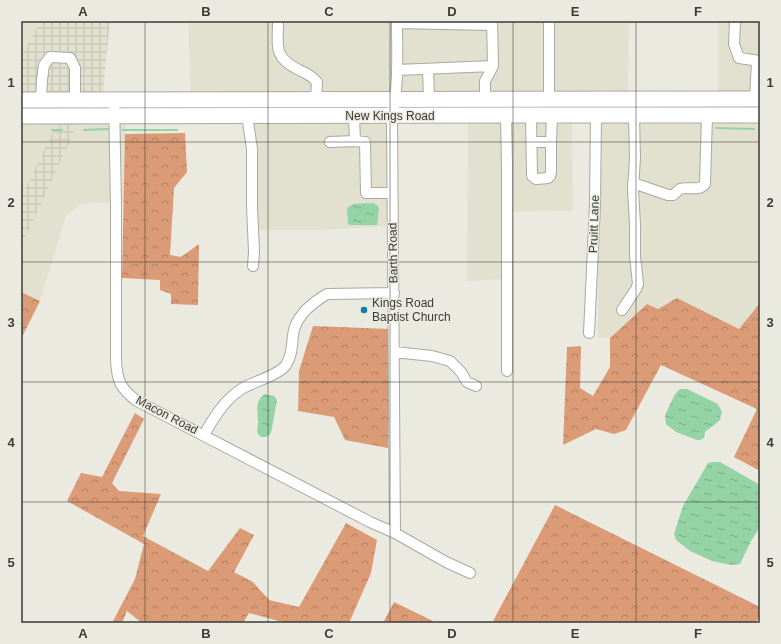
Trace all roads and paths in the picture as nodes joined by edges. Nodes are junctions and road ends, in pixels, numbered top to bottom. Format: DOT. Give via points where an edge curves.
graph roads {
  1 [pos="549,21"];
  2 [pos="735,21"];
  3 [pos="278,22"];
  4 [pos="397,22"];
  5 [pos="492,23"];
  6 [pos="758,61"];
  7 [pos="492,66"];
  8 [pos="428,69"];
  9 [pos="397,70"];
  10 [pos="316,99"];
  11 [pos="396,99"];
  12 [pos="429,99"];
  13 [pos="485,99"];
  14 [pos="549,99"];
  15 [pos="682,99"];
  16 [pos="758,99"];
  17 [pos="21,100"];
  18 [pos="41,100"];
  19 [pos="57,100"];
  20 [pos="75,100"];
  21 [pos="114,100"];
  22 [pos="21,106"];
  23 [pos="115,115"];
  24 [pos="247,115"];
  25 [pos="596,115"];
  26 [pos="760,115"];
  27 [pos="21,116"];
  28 [pos="354,116"];
  29 [pos="392,116"];
  30 [pos="506,116"];
  31 [pos="531,116"];
  32 [pos="552,116"];
  33 [pos="634,116"];
  34 [pos="682,116"];
  35 [pos="707,116"];
  36 [pos="355,141"];
  37 [pos="330,142"];
  38 [pos="532,142"];
  39 [pos="551,142"];
  40 [pos="633,183"];
  41 [pos="392,193"];
  42 [pos="253,266"];
  43 [pos="394,293"];
  44 [pos="622,310"];
  45 [pos="589,333"];
  46 [pos="394,352"];
  47 [pos="507,371"];
  48 [pos="476,386"];
  49 [pos="204,435"];
  50 [pos="395,533"];
  51 [pos="470,573"];
  1 -- 14 [label="street"];
  2 -- 6 [label="street" via="734,44 739,58"];
  3 -- 10 [label="street" via="278,51 281,58 317,82"];
  4 -- 5 [label="street"];
  4 -- 9 [label="street, Barth Road"];
  5 -- 7 [label="street"];
  6 -- 16 [label="street"];
  7 -- 8 [label="street"];
  7 -- 13 [label="street" via="485,81"];
  8 -- 9 [label="street"];
  8 -- 12 [label="street"];
  9 -- 11 [label="street, Barth Road"];
  10 -- 11 [label="highway, New Kings Road"];
  10 -- 21 [label="highway, New Kings Road"];
  11 -- 12 [label="highway, New Kings Road"];
  11 -- 29 [label="street, Barth Road"];
  12 -- 13 [label="highway, New Kings Road"];
  13 -- 14 [label="highway, New Kings Road"];
  14 -- 15 [label="highway, New Kings Road"];
  15 -- 16 [label="highway, New Kings Road"];
  15 -- 34 [label="street"];
  17 -- 18 [label="highway, New Kings Road"];
  18 -- 19 [label="highway, New Kings Road"];
  18 -- 20 [label="street" via="44,65 50,57 70,58 75,68"];
  19 -- 20 [label="highway, New Kings Road"];
  19 -- 22 [label="highway"];
  20 -- 21 [label="highway, New Kings Road"];
  21 -- 23 [label="street, Macon Road"];
  23 -- 24 [label="highway, New Kings Road"];
  23 -- 27 [label="highway, New Kings Road"];
  23 -- 49 [label="street, Macon Road" via="118,380 137,401"];
  24 -- 28 [label="highway, New Kings Road"];
  24 -- 42 [label="street" via="252,149"];
  25 -- 32 [label="highway, New Kings Road"];
  25 -- 33 [label="highway, New Kings Road"];
  25 -- 45 [label="street, Pruitt Lane"];
  26 -- 35 [label="highway, New Kings Road"];
  28 -- 29 [label="highway, New Kings Road"];
  28 -- 36 [label="street"];
  29 -- 30 [label="highway, New Kings Road"];
  29 -- 41 [label="street, Barth Road"];
  30 -- 31 [label="highway, New Kings Road"];
  30 -- 47 [label="street"];
  31 -- 32 [label="highway, New Kings Road"];
  31 -- 38 [label="street"];
  32 -- 39 [label="street"];
  33 -- 34 [label="highway, New Kings Road"];
  33 -- 40 [label="street"];
  34 -- 35 [label="highway, New Kings Road"];
  35 -- 40 [label="street" via="703,186 680,189 673,195 668,195"];
  36 -- 37 [label="street"];
  36 -- 41 [label="street" via="365,142 366,194"];
  38 -- 39 [label="street"];
  38 -- 39 [label="street" via="532,176 536,179 550,176"];
  40 -- 44 [label="street" via="638,284"];
  41 -- 43 [label="street, Barth Road"];
  43 -- 46 [label="street, Barth Road"];
  43 -- 49 [label="street" via="328,294 321,298 304,312 296,324 290,358 281,370 233,396 213,418"];
  46 -- 48 [label="street" via="432,356 450,361 467,382"];
  46 -- 50 [label="street, Barth Road"];
  49 -- 50 [label="street, Macon Road"];
  50 -- 51 [label="street, Macon Road"];
}
